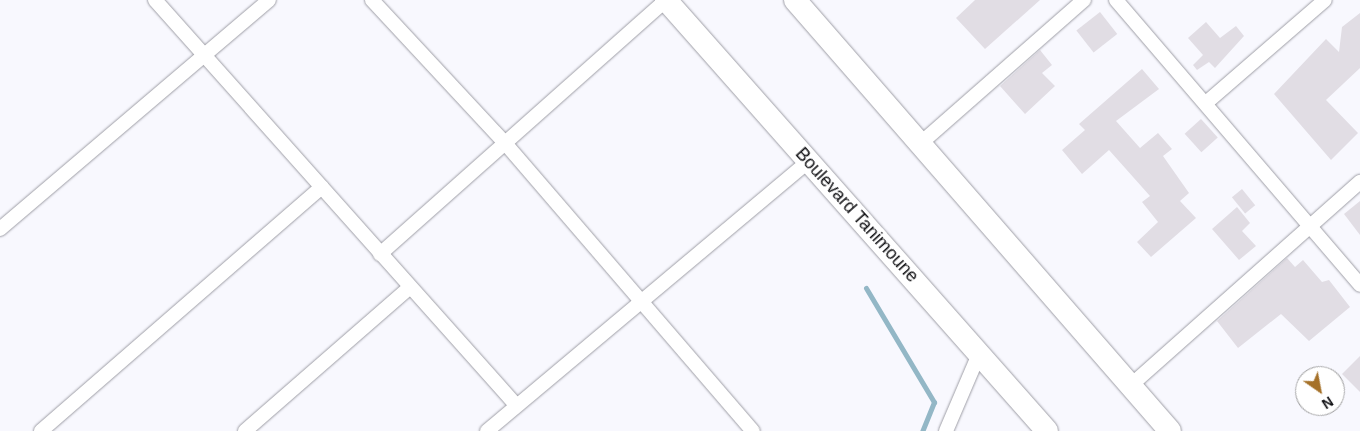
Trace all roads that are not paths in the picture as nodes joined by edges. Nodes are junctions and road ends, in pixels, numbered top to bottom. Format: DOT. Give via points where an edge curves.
graph roads {
  1 [pos="155,0"];
  2 [pos="269,0"];
  3 [pos="372,0"];
  4 [pos="666,0"];
  5 [pos="795,0"];
  6 [pos="1084,0"];
  7 [pos="1116,0"];
  8 [pos="1325,0"];
  9 [pos="204,56"];
  10 [pos="1206,103"];
  11 [pos="921,142"];
  12 [pos="505,143"];
  13 [pos="809,161"];
  14 [pos="1360,182"];
  15 [pos="322,187"];
  16 [pos="1312,225"];
  17 [pos="0,228"];
  18 [pos="380,254"];
  19 [pos="1360,285"];
  20 [pos="409,288"];
  21 [pos="639,302"];
  22 [pos="979,354"];
  23 [pos="1129,387"];
  24 [pos="516,405"];
  25 [pos="41,431"];
  26 [pos="245,431"];
  27 [pos="487,431"];
  28 [pos="753,431"];
  29 [pos="946,431"];
  30 [pos="1047,431"];
  31 [pos="1170,431"];
  1 -- 9 [label="street"];
  2 -- 9 [label="street"];
  3 -- 12 [label="street"];
  4 -- 12 [label="street"];
  4 -- 13 [label="main road, Boulevard Tanimoune"];
  5 -- 11 [label="main road"];
  6 -- 11 [label="street"];
  7 -- 10 [label="street"];
  8 -- 10 [label="street"];
  9 -- 15 [label="street"];
  9 -- 17 [label="street"];
  10 -- 16 [label="street"];
  11 -- 23 [label="main road"];
  12 -- 18 [label="street"];
  12 -- 21 [label="street"];
  13 -- 21 [label="street"];
  13 -- 22 [label="main road, Boulevard Tanimoune"];
  14 -- 16 [label="street"];
  15 -- 18 [label="street"];
  15 -- 25 [label="street"];
  16 -- 19 [label="street"];
  16 -- 23 [label="street"];
  18 -- 20 [label="street"];
  20 -- 24 [label="street"];
  20 -- 26 [label="street"];
  21 -- 24 [label="street"];
  21 -- 28 [label="street"];
  22 -- 29 [label="street"];
  22 -- 30 [label="main road, Boulevard Tanimoune"];
  23 -- 31 [label="main road"];
  24 -- 27 [label="street"];
}
